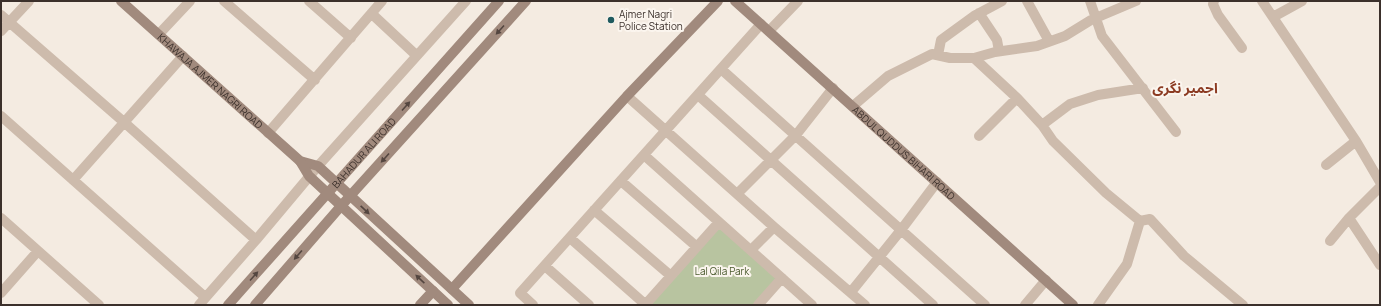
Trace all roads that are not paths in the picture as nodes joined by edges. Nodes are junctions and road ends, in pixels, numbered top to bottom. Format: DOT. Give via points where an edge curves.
graph roads {
  1 [pos="29,1"];
  2 [pos="121,1"];
  3 [pos="190,1"];
  4 [pos="224,1"];
  5 [pos="309,1"];
  6 [pos="382,1"];
  7 [pos="466,1"];
  8 [pos="499,1"];
  9 [pos="526,1"];
  10 [pos="718,1"];
  11 [pos="735,1"];
  12 [pos="798,1"];
  13 [pos="1002,1"];
  14 [pos="1027,1"];
  15 [pos="1090,1"];
  16 [pos="1136,1"];
  17 [pos="1214,1"];
  18 [pos="1262,1"];
  19 [pos="1302,1"];
  20 [pos="979,13"];
  21 [pos="372,14"];
  22 [pos="1,15"];
  23 [pos="1096,17"];
  24 [pos="1273,18"];
  25 [pos="9,22"];
  26 [pos="765,28"];
  27 [pos="1,31"];
  28 [pos="159,34"];
  29 [pos="351,38"];
  30 [pos="1049,41"];
  31 [pos="1242,48"];
  32 [pos="999,51"];
  33 [pos="416,55"];
  34 [pos="938,55"];
  35 [pos="183,56"];
  36 [pos="974,58"];
  37 [pos="721,69"];
  38 [pos="315,80"];
  39 [pos="833,88"];
  40 [pos="1143,88"];
  41 [pos="698,95"];
  42 [pos="627,96"];
  43 [pos="1017,98"];
  44 [pos="853,106"];
  45 [pos="1,116"];
  46 [pos="125,123"];
  47 [pos="1042,125"];
  48 [pos="666,131"];
  49 [pos="1176,132"];
  50 [pos="268,133"];
  51 [pos="796,136"];
  52 [pos="979,136"];
  53 [pos="1356,141"];
  54 [pos="644,155"];
  55 [pos="300,160"];
  56 [pos="771,160"];
  57 [pos="1326,165"];
  58 [pos="318,166"];
  59 [pos="309,176"];
  60 [pos="73,180"];
  61 [pos="621,181"];
  62 [pos="937,182"];
  63 [pos="1380,182"];
  64 [pos="336,183"];
  65 [pos="1380,187"];
  66 [pos="327,193"];
  67 [pos="737,194"];
  68 [pos="350,196"];
  69 [pos="341,206"];
  70 [pos="594,210"];
  71 [pos="1,218"];
  72 [pos="1348,218"];
  73 [pos="1140,221"];
  74 [pos="719,222"];
  75 [pos="774,227"];
  76 [pos="901,230"];
  77 [pos="570,238"];
  78 [pos="256,240"];
  79 [pos="1330,241"];
  80 [pos="697,247"];
  81 [pos="750,250"];
  82 [pos="38,251"];
  83 [pos="879,257"];
  84 [pos="545,266"];
  85 [pos="1380,266"];
  86 [pos="671,276"];
  87 [pos="782,278"];
  88 [pos="1046,280"];
  89 [pos="452,289"];
  90 [pos="433,291"];
  91 [pos="851,292"];
  92 [pos="1,293"];
  93 [pos="202,301"];
  94 [pos="443,303"];
  95 [pos="99,305"];
  96 [pos="228,305"];
  97 [pos="255,305"];
  98 [pos="420,305"];
  99 [pos="469,305"];
  100 [pos="533,305"];
  101 [pos="589,305"];
  102 [pos="646,305"];
  103 [pos="759,305"];
  104 [pos="812,305"];
  105 [pos="865,305"];
  106 [pos="932,305"];
  107 [pos="985,305"];
  108 [pos="1024,305"];
  109 [pos="1073,305"];
  110 [pos="1098,305"];
  111 [pos="1243,305"];
  1 -- 25 [label="street"];
  2 -- 28 [label="main road, KHAWAJA AJMER NAGRI ROAD"];
  3 -- 28 [label="street"];
  4 -- 38 [label="street"];
  5 -- 29 [label="street"];
  6 -- 21 [label="street"];
  7 -- 33 [label="street"];
  64 -- 8 [label="main road, BAHADUR ALI ROAD, one-way"];
  9 -- 68 [label="main road, BAHADUR ALI ROAD, one-way"];
  10 -- 42 [label="main road"];
  11 -- 26 [label="main road, ABDUL QUDDUS BIHARI ROAD"];
  12 -- 26 [label="street"];
  13 -- 20 [label="street"];
  14 -- 30 [label="street"];
  15 -- 23 [label="street"];
  16 -- 23 [label="street"];
  17 -- 31 [label="street" via="1218,15"];
  18 -- 24 [label="street"];
  19 -- 24 [label="street"];
  20 -- 32 [label="street" via="997,40"];
  20 -- 34 [label="street" via="941,40"];
  21 -- 29 [label="street"];
  21 -- 33 [label="street"];
  22 -- 25 [label="street"];
  23 -- 30 [label="street" via="1064,36"];
  23 -- 40 [label="street" via="1102,36"];
  24 -- 53 [label="street"];
  25 -- 27 [label="street"];
  25 -- 46 [label="street"];
  26 -- 37 [label="street"];
  26 -- 39 [label="main road, ABDUL QUDDUS BIHARI ROAD"];
  28 -- 35 [label="main road, KHAWAJA AJMER NAGRI ROAD"];
  29 -- 38 [label="street"];
  30 -- 32 [label="street" via="1037,46"];
  32 -- 36 [label="street"];
  33 -- 58 [label="street"];
  34 -- 36 [label="street"];
  34 -- 44 [label="street" via="932,54 888,76"];
  35 -- 46 [label="street"];
  35 -- 50 [label="main road, KHAWAJA AJMER NAGRI ROAD"];
  36 -- 43 [label="street"];
  37 -- 41 [label="street"];
  37 -- 51 [label="street"];
  38 -- 50 [label="street"];
  39 -- 44 [label="main road, ABDUL QUDDUS BIHARI ROAD"];
  39 -- 51 [label="street"];
  40 -- 47 [label="street" via="1098,95 1070,104"];
  40 -- 49 [label="street"];
  41 -- 48 [label="street"];
  41 -- 56 [label="street"];
  42 -- 48 [label="street"];
  42 -- 89 [label="main road"];
  43 -- 47 [label="street"];
  43 -- 52 [label="street"];
  44 -- 62 [label="main road, ABDUL QUDDUS BIHARI ROAD"];
  45 -- 60 [label="street"];
  46 -- 60 [label="street"];
  46 -- 78 [label="street"];
  47 -- 73 [label="street" via="1053,141 1106,193"];
  48 -- 54 [label="street"];
  48 -- 67 [label="street"];
  50 -- 55 [label="main road, KHAWAJA AJMER NAGRI ROAD"];
  51 -- 56 [label="street"];
  51 -- 76 [label="street"];
  53 -- 57 [label="street"];
  53 -- 63 [label="street"];
  54 -- 61 [label="street"];
  54 -- 74 [label="street"];
  55 -- 58 [label="main road, KHAWAJA AJMER NAGRI ROAD"];
  55 -- 59 [label="main road, KHAWAJA AJMER NAGRI ROAD"];
  56 -- 67 [label="street"];
  56 -- 83 [label="street"];
  58 -- 59 [label="street"];
  58 -- 64 [label="main road, KHAWAJA AJMER NAGRI ROAD"];
  59 -- 66 [label="main road, KHAWAJA AJMER NAGRI ROAD"];
  59 -- 78 [label="street"];
  60 -- 93 [label="street"];
  61 -- 70 [label="street"];
  61 -- 80 [label="street"];
  62 -- 76 [label="street"];
  62 -- 88 [label="main road, ABDUL QUDDUS BIHARI ROAD"];
  64 -- 66 [label="main road, BAHADUR ALI ROAD"];
  64 -- 68 [label="main road, KHAWAJA AJMER NAGRI ROAD"];
  65 -- 72 [label="street"];
  66 -- 69 [label="main road, KHAWAJA AJMER NAGRI ROAD"];
  96 -- 66 [label="main road, BAHADUR ALI ROAD, one-way"];
  67 -- 75 [label="street"];
  68 -- 69 [label="main road, BAHADUR ALI ROAD"];
  68 -- 89 [label="main road, KHAWAJA AJMER NAGRI ROAD, one-way"];
  90 -- 69 [label="main road, KHAWAJA AJMER NAGRI ROAD, one-way"];
  69 -- 97 [label="main road, BAHADUR ALI ROAD, one-way"];
  70 -- 77 [label="street"];
  70 -- 86 [label="street"];
  71 -- 82 [label="street"];
  72 -- 79 [label="street"];
  72 -- 85 [label="street"];
  73 -- 110 [label="street" via="1128,264"];
  73 -- 111 [label="street" via="1150,219 1184,256"];
  74 -- 80 [label="street"];
  74 -- 81 [label="street"];
  75 -- 81 [label="street"];
  75 -- 91 [label="street"];
  76 -- 83 [label="street"];
  76 -- 107 [label="street"];
  77 -- 84 [label="street"];
  77 -- 102 [label="street"];
  78 -- 93 [label="street"];
  80 -- 86 [label="street"];
  81 -- 87 [label="street"];
  82 -- 92 [label="street"];
  82 -- 95 [label="street"];
  83 -- 91 [label="street"];
  83 -- 106 [label="street"];
  84 -- 100 [label="street" via="520,293"];
  84 -- 101 [label="street"];
  86 -- 102 [label="street"];
  87 -- 103 [label="street"];
  87 -- 104 [label="street"];
  88 -- 108 [label="street"];
  88 -- 109 [label="main road, ABDUL QUDDUS BIHARI ROAD"];
  89 -- 99 [label="main road, KHAWAJA AJMER NAGRI ROAD"];
  90 -- 94 [label="main road, KHAWAJA AJMER NAGRI ROAD"];
  90 -- 98 [label="main road"];
  91 -- 105 [label="street"];
}
